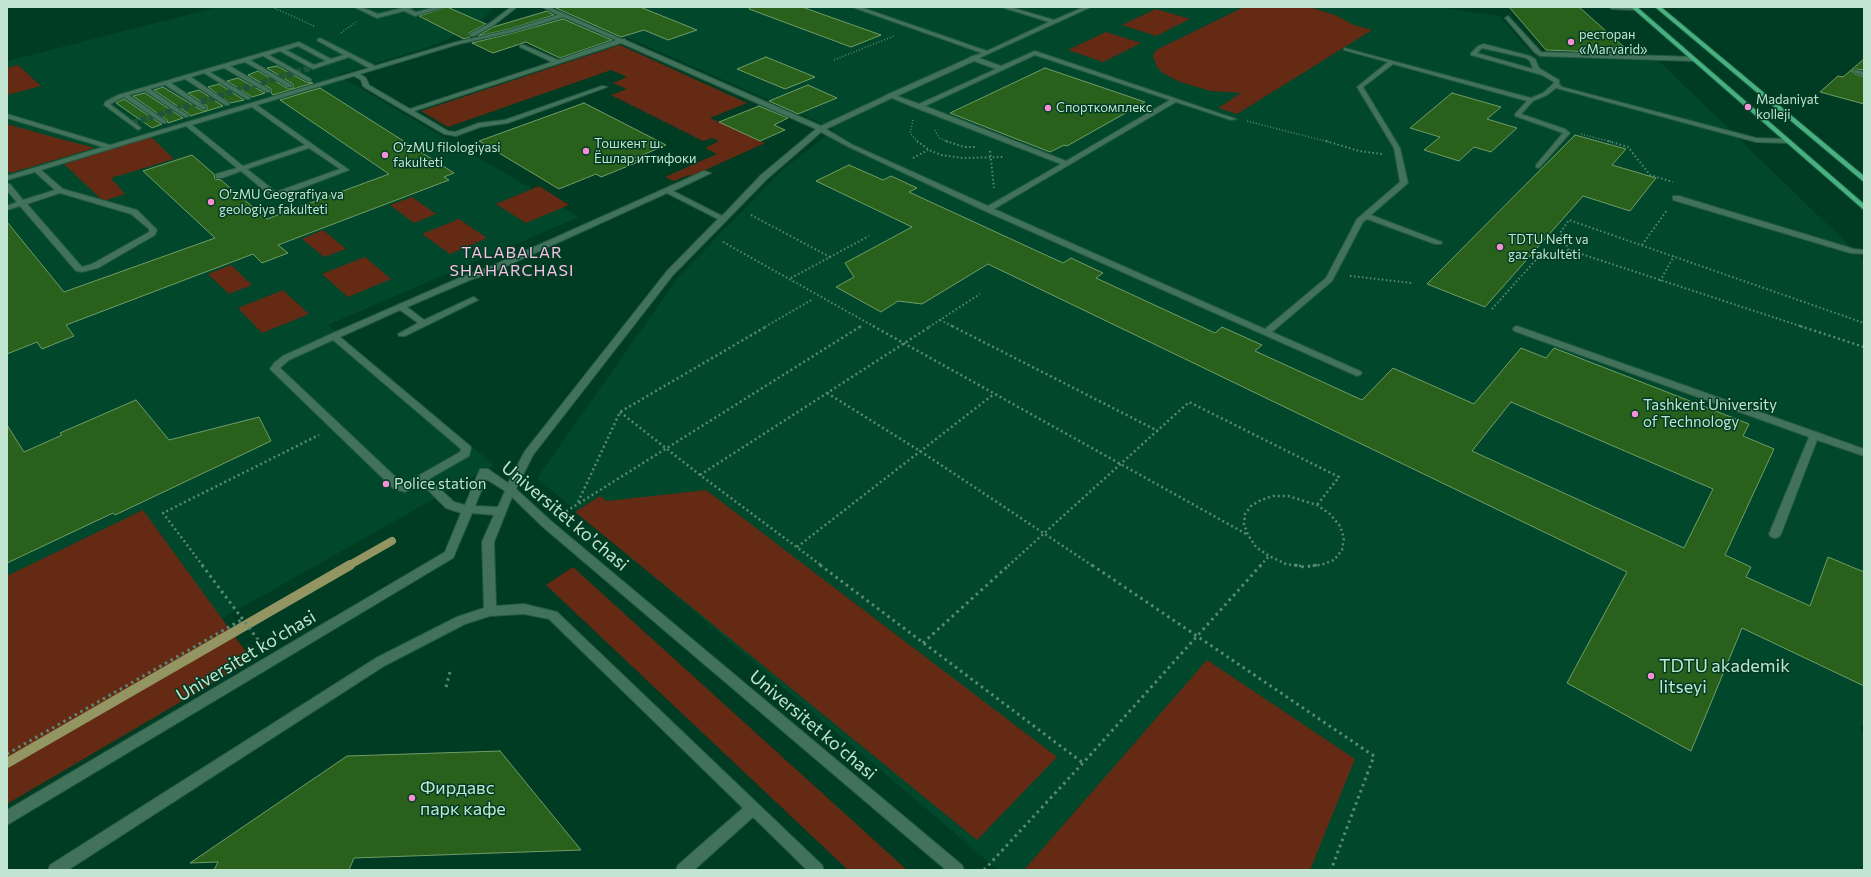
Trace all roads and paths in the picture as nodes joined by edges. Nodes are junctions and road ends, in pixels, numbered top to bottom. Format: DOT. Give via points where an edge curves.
graph roads {
  1 [pos="357,7"];
  2 [pos="412,7"];
  3 [pos="442,7"];
  4 [pos="514,7"];
  5 [pos="545,7"];
  6 [pos="855,7"];
  7 [pos="1004,7"];
  8 [pos="1088,7"];
  9 [pos="1612,7"];
  10 [pos="1658,7"];
  11 [pos="1634,8"];
  12 [pos="404,9"];
  13 [pos="563,15"];
  14 [pos="1508,18"];
  15 [pos="1054,22"];
  16 [pos="915,28"];
  17 [pos="320,40"];
  18 [pos="623,40"];
  19 [pos="458,43"];
  20 [pos="522,46"];
  21 [pos="1346,49"];
  22 [pos="282,50"];
  23 [pos="985,52"];
  24 [pos="265,55"];
  25 [pos="349,55"];
  26 [pos="972,58"];
  27 [pos="1693,59"];
  28 [pos="246,60"];
  29 [pos="834,60"];
  30 [pos="331,61"];
  31 [pos="558,62"];
  32 [pos="1392,62"];
  33 [pos="226,66"];
  34 [pos="374,68"];
  35 [pos="1000,68"];
  36 [pos="206,72"];
  37 [pos="1856,72"];
  38 [pos="1540,73"];
  39 [pos="355,74"];
  40 [pos="1864,74"];
  41 [pos="186,77"];
  42 [pos="309,80"];
  43 [pos="166,83"];
  44 [pos="1556,85"];
  45 [pos="290,86"];
  46 [pos="604,87"];
  47 [pos="146,89"];
  48 [pos="268,91"];
  49 [pos="125,95"];
  50 [pos="890,96"];
  51 [pos="248,98"];
  52 [pos="1175,100"];
  53 [pos="1531,100"];
  54 [pos="227,104"];
  55 [pos="252,104"];
  56 [pos="918,106"];
  57 [pos="204,108"];
  58 [pos="926,110"];
  59 [pos="409,111"];
  60 [pos="7,116"];
  61 [pos="186,116"];
  62 [pos="1233,120"];
  63 [pos="164,122"];
  64 [pos="187,124"];
  65 [pos="138,128"];
  66 [pos="821,129"];
  67 [pos="1565,131"];
  68 [pos="1787,141"];
  69 [pos="311,145"];
  70 [pos="110,147"];
  71 [pos="990,147"];
  72 [pos="928,150"];
  73 [pos="1400,156"];
  74 [pos="1006,157"];
  75 [pos="991,158"];
  76 [pos="911,159"];
  77 [pos="1065,164"];
  78 [pos="1538,166"];
  79 [pos="241,168"];
  80 [pos="36,169"];
  81 [pos="707,173"];
  82 [pos="219,176"];
  83 [pos="7,178"];
  84 [pos="1864,180"];
  85 [pos="7,186"];
  86 [pos="994,189"];
  87 [pos="60,191"];
  88 [pos="668,191"];
  89 [pos="1676,198"];
  90 [pos="1855,201"];
  91 [pos="1864,202"];
  92 [pos="22,203"];
  93 [pos="735,206"];
  94 [pos="7,208"];
  95 [pos="1864,208"];
  96 [pos="988,209"];
  97 [pos="1366,216"];
  98 [pos="723,219"];
  99 [pos="709,234"];
  100 [pos="869,236"];
  101 [pos="1438,242"];
  102 [pos="1642,245"];
  103 [pos="1569,250"];
  104 [pos="1864,252"];
  105 [pos="1674,256"];
  106 [pos="830,257"];
  107 [pos="1332,274"];
  108 [pos="790,278"];
  109 [pos="1660,281"];
  110 [pos="1412,283"];
  111 [pos="980,294"];
  112 [pos="813,299"];
  113 [pos="474,300"];
  114 [pos="401,307"];
  115 [pos="1492,309"];
  116 [pos="940,320"];
  117 [pos="1864,323"];
  118 [pos="424,324"];
  119 [pos="861,326"];
  120 [pos="1517,330"];
  121 [pos="1266,333"];
  122 [pos="402,334"];
  123 [pos="334,336"];
  124 [pos="904,343"];
  125 [pos="1864,347"];
  126 [pos="1357,373"];
  127 [pos="827,393"];
  128 [pos="994,394"];
  129 [pos="620,412"];
  130 [pos="335,427"];
  131 [pos="1158,431"];
  132 [pos="1814,436"];
  133 [pos="667,448"];
  134 [pos="920,451"];
  135 [pos="1864,453"];
  136 [pos="1121,464"];
  137 [pos="700,475"];
  138 [pos="423,479"];
  139 [pos="510,489"];
  140 [pos="578,504"];
  141 [pos="1317,505"];
  142 [pos="468,509"];
  143 [pos="500,511"];
  144 [pos="547,524"];
  145 [pos="1044,533"];
  146 [pos="1775,534"];
  147 [pos="1248,535"];
  148 [pos="797,547"];
  149 [pos="1269,556"];
  150 [pos="490,611"];
  151 [pos="243,620"];
  152 [pos="254,635"];
  153 [pos="1197,636"];
  154 [pos="923,643"];
  155 [pos="451,668"];
  156 [pos="446,687"];
  157 [pos="7,754"];
  158 [pos="1083,763"];
  159 [pos="752,809"];
  160 [pos="7,818"];
  161 [pos="55,870"];
  162 [pos="682,870"];
  163 [pos="817,870"];
  164 [pos="957,870"];
  165 [pos="984,870"];
  166 [pos="1331,870"];
  1 -- 12 [label="street" via="377,16"];
  2 -- 12 [label="street"];
  3 -- 12 [label="street" via="415,14"];
  4 -- 19 [label="street" via="486,28"];
  5 -- 13 [label="street"];
  6 -- 16 [label="street"];
  7 -- 15 [label="street"];
  8 -- 15 [label="street"];
  9 -- 11 [label="street"];
  10 -- 84 [label="main road"];
  11 -- 27 [label="main road"];
  13 -- 18 [label="street"];
  13 -- 19 [label="street" via="511,31"];
  14 -- 27 [label="street" via="1540,54"];
  15 -- 23 [label="street"];
  16 -- 23 [label="street"];
  16 -- 29 [label="path"];
  17 -- 25 [label="street"];
  18 -- 31 [label="street"];
  18 -- 66 [label="street"];
  19 -- 34 [label="street"];
  20 -- 31 [label="street"];
  21 -- 32 [label="street"];
  22 -- 24 [label="street"];
  22 -- 30 [label="street" via="313,66"];
  22 -- 30 [label="street" via="300,44"];
  23 -- 26 [label="street"];
  24 -- 28 [label="street"];
  24 -- 42 [label="street"];
  25 -- 30 [label="street"];
  25 -- 34 [label="street"];
  26 -- 35 [label="street"];
  26 -- 50 [label="street"];
  27 -- 68 [label="main road"];
  28 -- 33 [label="street"];
  28 -- 45 [label="street"];
  31 -- 59 [label="street"];
  32 -- 53 [label="street"];
  32 -- 73 [label="street" via="1360,87"];
  33 -- 36 [label="street"];
  33 -- 48 [label="street"];
  34 -- 39 [label="street"];
  35 -- 52 [label="street" via="1037,53"];
  35 -- 56 [label="street"];
  36 -- 41 [label="street"];
  36 -- 51 [label="street"];
  37 -- 40 [label="street"];
  38 -- 38 [label="street" via="1476,56 1473,54 1484,46 1528,57 1533,60"];
  38 -- 44 [label="street" via="1556,81"];
  39 -- 55 [label="street"];
  39 -- 59 [label="street" via="364,79 366,86"];
  41 -- 43 [label="street"];
  41 -- 54 [label="street"];
  43 -- 47 [label="street"];
  43 -- 57 [label="street"];
  44 -- 53 [label="street" via="1546,94"];
  44 -- 68 [label="street" via="1756,140"];
  46 -- 59 [label="street" via="506,122 480,125 456,134 446,133"];
  47 -- 49 [label="street"];
  47 -- 61 [label="street"];
  49 -- 63 [label="street"];
  49 -- 65 [label="street" via="109,101 107,105"];
  50 -- 56 [label="street"];
  50 -- 66 [label="street"];
  52 -- 62 [label="street"];
  52 -- 77 [label="street"];
  53 -- 67 [label="street" via="1518,116"];
  55 -- 64 [label="street"];
  55 -- 69 [label="street"];
  56 -- 58 [label="street"];
  58 -- 72 [label="path" via="915,118 910,128 914,139"];
  58 -- 77 [label="street"];
  60 -- 70 [label="street"];
  62 -- 73 [label="path" via="1279,128 1359,151"];
  64 -- 70 [label="street"];
  64 -- 79 [label="street"];
  66 -- 93 [label="street" via="764,177"];
  66 -- 96 [label="street" via="851,146"];
  67 -- 78 [label="street" via="1566,134"];
  67 -- 89 [label="path" via="1578,132 1630,148 1650,175 1682,186"];
  68 -- 90 [label="main road"];
  69 -- 79 [label="street"];
  69 -- 79 [label="street" via="345,170 275,195"];
  70 -- 80 [label="street"];
  71 -- 75 [label="path"];
  72 -- 75 [label="path" via="952,157"];
  72 -- 76 [label="path"];
  73 -- 97 [label="street" via="1404,183"];
  74 -- 75 [label="path"];
  75 -- 86 [label="path"];
  77 -- 96 [label="street"];
  79 -- 82 [label="street"];
  80 -- 83 [label="street"];
  80 -- 87 [label="street"];
  81 -- 88 [label="street"];
  85 -- 92 [label="street"];
  87 -- 92 [label="street"];
  87 -- 92 [label="street" via="131,210 153,230 149,236 96,266 82,270"];
  88 -- 98 [label="street"];
  88 -- 114 [label="street"];
  89 -- 102 [label="path"];
  89 -- 104 [label="street" via="1853,251"];
  90 -- 91 [label="street"];
  90 -- 95 [label="main road"];
  92 -- 94 [label="street"];
  93 -- 98 [label="street"];
  93 -- 106 [label="path"];
  96 -- 121 [label="street"];
  97 -- 101 [label="street"];
  97 -- 107 [label="street" via="1357,226"];
  98 -- 99 [label="street"];
  99 -- 108 [label="path"];
  99 -- 139 [label="street" via="670,273 534,446"];
  100 -- 106 [label="path"];
  102 -- 103 [label="path" via="1569,220 1560,233"];
  102 -- 105 [label="path"];
  103 -- 109 [label="path"];
  103 -- 115 [label="path" via="1542,253"];
  105 -- 109 [label="path"];
  105 -- 117 [label="path"];
  106 -- 108 [label="path"];
  107 -- 110 [label="path"];
  107 -- 121 [label="street" via="1325,283"];
  108 -- 124 [label="path"];
  109 -- 125 [label="path"];
  111 -- 116 [label="path"];
  112 -- 129 [label="path"];
  113 -- 118 [label="street"];
  114 -- 118 [label="street"];
  114 -- 123 [label="street"];
  116 -- 124 [label="path"];
  116 -- 131 [label="path"];
  118 -- 122 [label="street"];
  119 -- 133 [label="path"];
  120 -- 132 [label="street"];
  121 -- 126 [label="street"];
  123 -- 130 [label="street" via="280,361 275,369"];
  123 -- 138 [label="street" via="466,448 465,454"];
  124 -- 127 [label="path"];
  124 -- 128 [label="path"];
  127 -- 134 [label="path"];
  127 -- 137 [label="path"];
  128 -- 134 [label="path"];
  128 -- 136 [label="path"];
  129 -- 133 [label="path"];
  129 -- 140 [label="path"];
  130 -- 138 [label="street" via="398,486 405,488"];
  130 -- 151 [label="path" via="163,513"];
  131 -- 136 [label="path"];
  131 -- 141 [label="path" via="1190,402 1339,477"];
  132 -- 135 [label="street"];
  132 -- 146 [label="street"];
  133 -- 137 [label="path"];
  133 -- 140 [label="path"];
  134 -- 145 [label="path"];
  134 -- 148 [label="path"];
  136 -- 145 [label="path"];
  136 -- 147 [label="path"];
  137 -- 148 [label="path"];
  138 -- 142 [label="street" via="450,505"];
  139 -- 142 [label="street, Universitet ko'chasi" via="484,472"];
  139 -- 143 [label="street"];
  139 -- 144 [label="street, Universitet ko'chasi"];
  140 -- 144 [label="path"];
  141 -- 147 [label="path" via="1288,496 1273,496 1261,500 1251,506 1245,514 1244,524"];
  141 -- 149 [label="path" via="1330,514 1340,526 1344,538 1342,550 1334,560 1320,566 1304,567 1286,564"];
  142 -- 143 [label="street"];
  142 -- 160 [label="street, Universitet ko'chasi" via="449,555"];
  143 -- 150 [label="street" via="488,542"];
  144 -- 164 [label="street, Universitet ko'chasi"];
  145 -- 153 [label="path"];
  145 -- 154 [label="path"];
  147 -- 149 [label="path" via="1256,547"];
  148 -- 154 [label="path"];
  149 -- 153 [label="path"];
  150 -- 159 [label="street" via="524,609 553,615"];
  150 -- 161 [label="street" via="461,620 380,662"];
  151 -- 152 [label="path"];
  151 -- 157 [label="path"];
  153 -- 158 [label="path"];
  153 -- 166 [label="path" via="1374,756"];
  154 -- 158 [label="path"];
  155 -- 156 [label="path"];
  158 -- 165 [label="path"];
  159 -- 162 [label="street"];
  159 -- 163 [label="street"];
}
